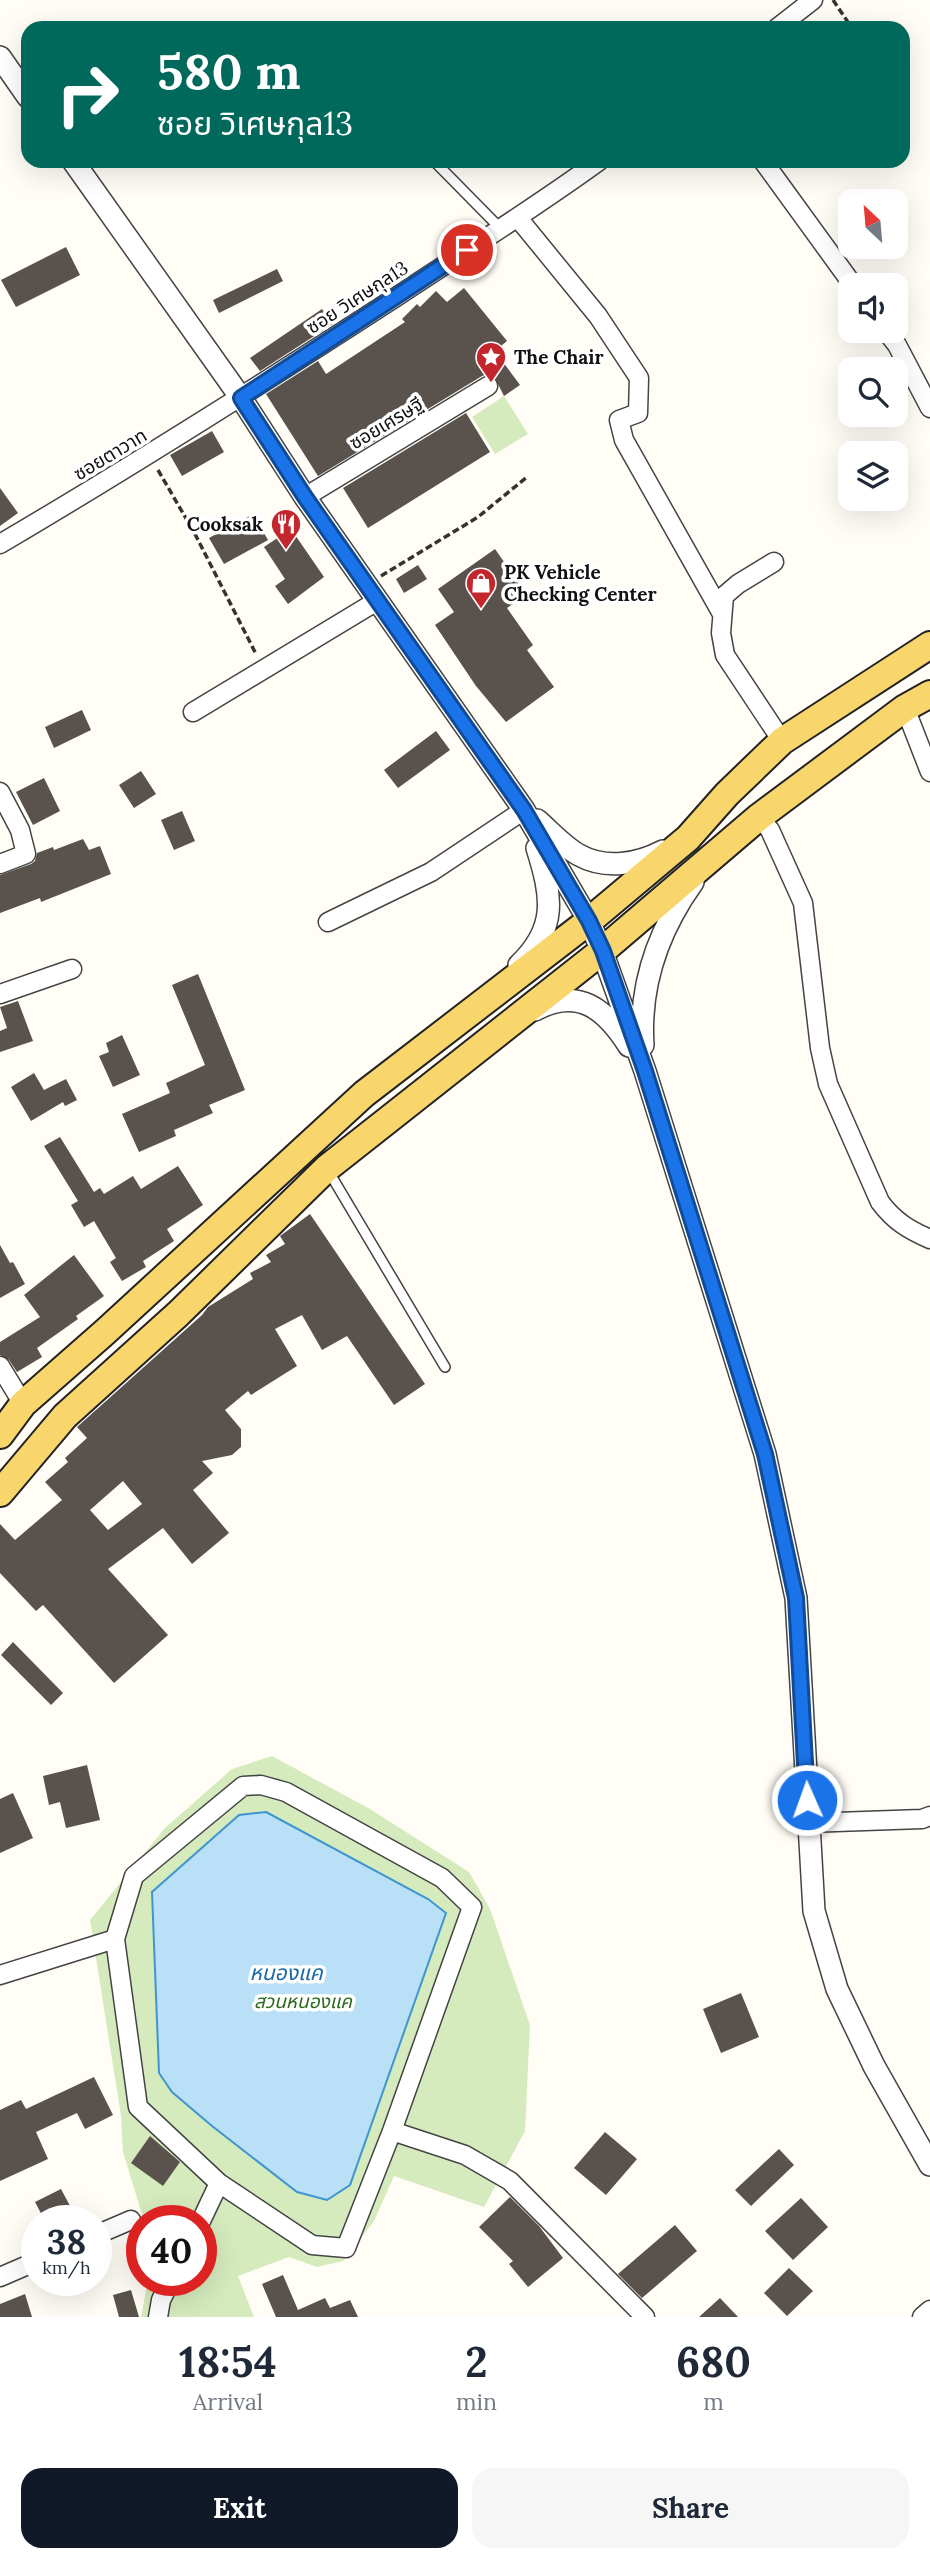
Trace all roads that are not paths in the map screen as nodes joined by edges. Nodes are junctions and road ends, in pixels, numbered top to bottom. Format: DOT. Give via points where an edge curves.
graph roads {
  1 [pos="813,0"];
  2 [pos="786,21"];
  3 [pos="0,57"];
  4 [pos="21,87"];
  5 [pos="79,168"];
  6 [pos="441,168"];
  7 [pos="589,168"];
  8 [pos="768,168"];
  9 [pos="518,218"];
  10 [pos="500,228"];
  11 [pos="844,273"];
  12 [pos="895,343"];
  13 [pos="488,386"];
  14 [pos="241,398"];
  15 [pos="930,408"];
  16 [pos="305,497"];
  17 [pos="0,544"];
  18 [pos="774,562"];
  19 [pos="372,593"];
  20 [pos="721,612"];
  21 [pos="930,645"];
  22 [pos="930,694"];
  23 [pos="905,708"];
  24 [pos="192,712"];
  25 [pos="782,741"];
  26 [pos="930,772"];
  27 [pos="0,792"];
  28 [pos="524,810"];
  29 [pos="759,817"];
  30 [pos="688,838"];
  31 [pos="708,861"];
  32 [pos="0,864"];
  33 [pos="589,921"];
  34 [pos="328,922"];
  35 [pos="603,951"];
  36 [pos="72,969"];
  37 [pos="0,994"];
  38 [pos="475,1009"];
  39 [pos="513,1021"];
  40 [pos="645,1071"];
  41 [pos="327,1168"];
  42 [pos="930,1240"];
  43 [pos="0,1366"];
  44 [pos="445,1367"];
  45 [pos="23,1404"];
  46 [pos="0,1435"];
  47 [pos="0,1493"];
  48 [pos="930,1816"];
  49 [pos="807,1823"];
  50 [pos="115,1939"];
  51 [pos="0,1975"];
  52 [pos="392,2132"];
  53 [pos="930,2165"];
  54 [pos="219,2183"];
  55 [pos="209,2205"];
  56 [pos="21,2268"];
  57 [pos="0,2277"];
  58 [pos="164,2296"];
  59 [pos="930,2310"];
  60 [pos="158,2317"];
  61 [pos="645,2317"];
  62 [pos="922,2317"];
  1 -- 2 [label="street"];
  3 -- 4 [label="street"];
  5 -- 14 [label="street"];
  6 -- 10 [label="lane"];
  7 -- 9 [label="street, ซอย วิเศษกุล13"];
  8 -- 11 [label="street"];
  9 -- 10 [label="street, ซอย วิเศษกุล13"];
  9 -- 20 [label="street" via="598,317 639,377 638,414 619,420 624,440"];
  10 -- 14 [label="street, ซอย วิเศษกุล13"];
  12 -- 15 [label="street"];
  13 -- 16 [label="street, ซอยเศรษฐี"];
  14 -- 16 [label="street"];
  14 -- 17 [label="street, ซอยตาวาท"];
  16 -- 19 [label="street"];
  18 -- 20 [label="street" via="724,596"];
  19 -- 24 [label="street"];
  19 -- 28 [label="street"];
  20 -- 25 [label="street" via="725,655"];
  21 -- 25 [label="main road"];
  22 -- 23 [label="main road"];
  23 -- 26 [label="street"];
  23 -- 29 [label="main road"];
  25 -- 30 [label="main road"];
  27 -- 32 [label="street" via="20,830 26,854"];
  28 -- 30 [label="street" via="580,855 603,862 646,860"];
  28 -- 33 [label="street"];
  28 -- 34 [label="street" via="431,872"];
  28 -- 38 [label="street" via="546,876 547,928 534,951"];
  29 -- 31 [label="main road"];
  29 -- 42 [label="street" via="770,830 803,903 828,1084 880,1202 908,1230"];
  30 -- 33 [label="main road"];
  31 -- 35 [label="main road"];
  31 -- 40 [label="street" via="673,909 656,947 641,1017"];
  33 -- 35 [label="street"];
  33 -- 38 [label="main road"];
  35 -- 39 [label="main road"];
  35 -- 40 [label="street"];
  36 -- 37 [label="street"];
  38 -- 45 [label="main road" via="364,1094"];
  39 -- 40 [label="street" via="548,1003 581,1000 621,1033"];
  39 -- 41 [label="main road"];
  40 -- 49 [label="street" via="765,1454 796,1598"];
  41 -- 44 [label="lane"];
  41 -- 47 [label="main road" via="178,1314 65,1416"];
  43 -- 45 [label="street"];
  45 -- 46 [label="main road"];
  48 -- 49 [label="street"];
  49 -- 53 [label="street" via="814,1911 837,1989"];
  50 -- 51 [label="street"];
  50 -- 52 [label="street" via="134,1876 243,1786 261,1784 286,1792 442,1878 472,1907"];
  50 -- 54 [label="street" via="138,2107"];
  52 -- 54 [label="street" via="346,2248 312,2245"];
  52 -- 61 [label="street" via="465,2155 510,2181"];
  54 -- 55 [label="street"];
  56 -- 57 [label="street"];
  58 -- 60 [label="street"];
  59 -- 62 [label="street"];
}
